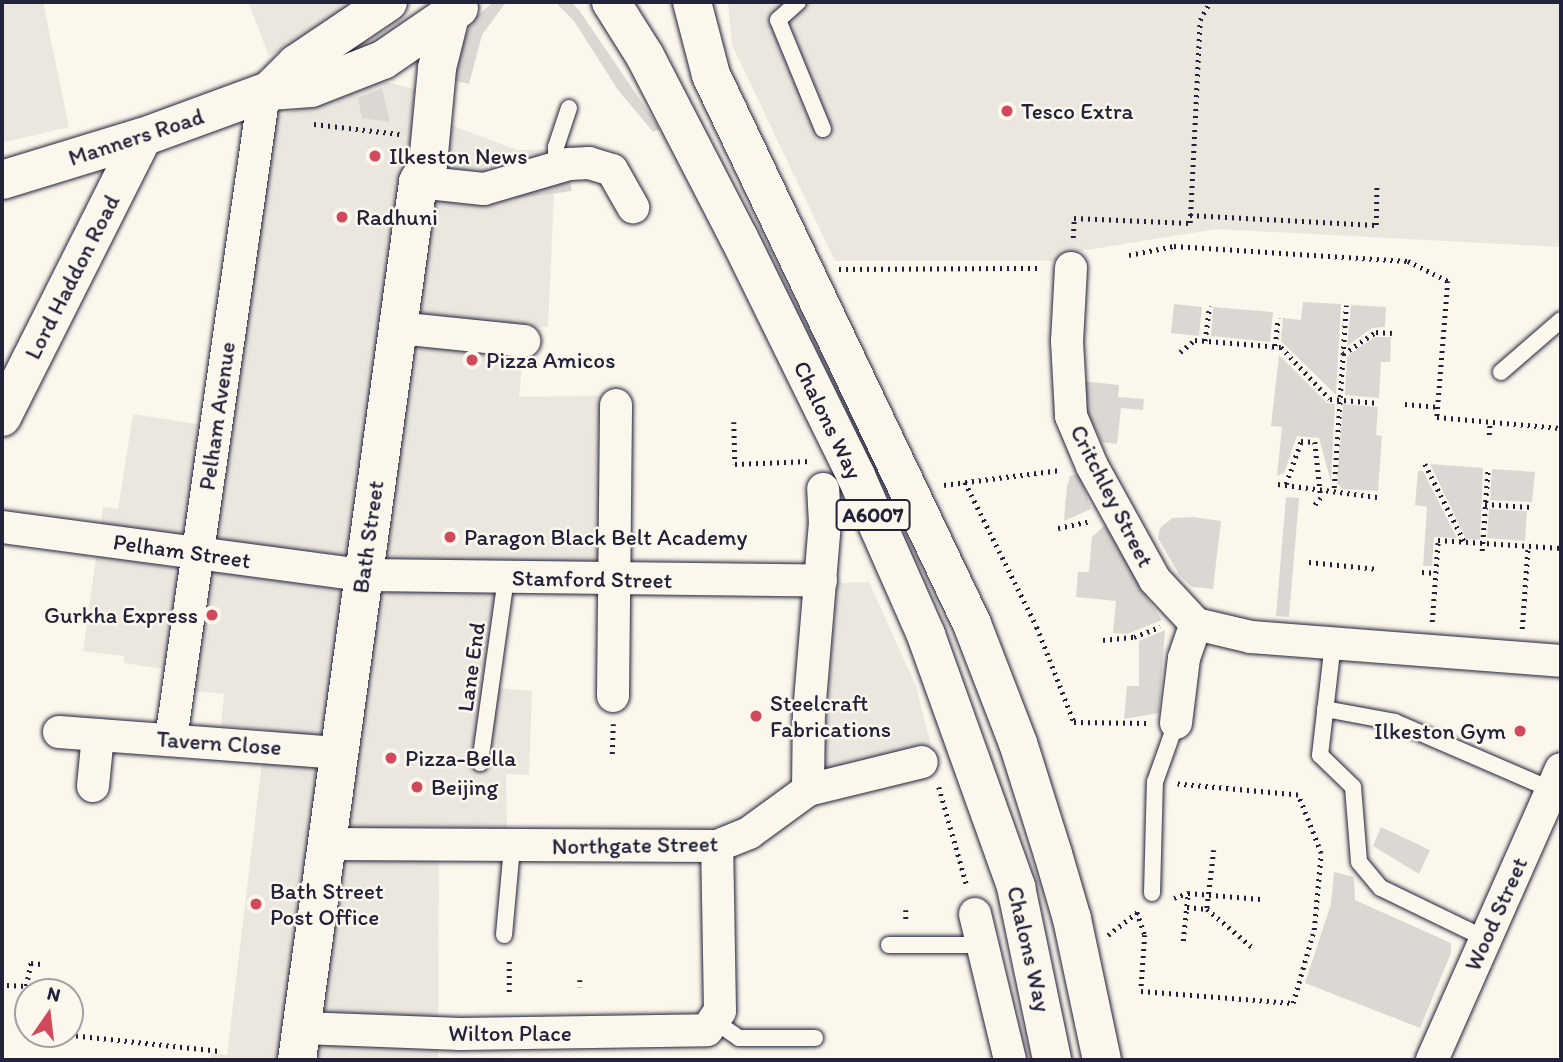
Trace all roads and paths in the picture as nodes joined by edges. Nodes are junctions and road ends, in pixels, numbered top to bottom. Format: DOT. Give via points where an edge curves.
graph roads {
  1 [pos="388,2"];
  2 [pos="611,2"];
  3 [pos="692,2"];
  4 [pos="798,2"];
  5 [pos="1210,2"];
  6 [pos="458,9"];
  7 [pos="265,101"];
  8 [pos="569,108"];
  9 [pos="823,129"];
  10 [pos="402,134"];
  11 [pos="143,137"];
  12 [pos="556,168"];
  13 [pos="2,180"];
  14 [pos="418,183"];
  15 [pos="1377,186"];
  16 [pos="633,207"];
  17 [pos="1190,215"];
  18 [pos="1129,255"];
  19 [pos="1071,268"];
  20 [pos="831,269"];
  21 [pos="1346,305"];
  22 [pos="1209,306"];
  23 [pos="1278,318"];
  24 [pos="1561,320"];
  25 [pos="398,328"];
  26 [pos="1392,333"];
  27 [pos="524,341"];
  28 [pos="1205,341"];
  29 [pos="1275,346"];
  30 [pos="1180,352"];
  31 [pos="1343,355"];
  32 [pos="1501,372"];
  33 [pos="1339,400"];
  34 [pos="1378,403"];
  35 [pos="1405,404"];
  36 [pos="617,405"];
  37 [pos="1438,407"];
  38 [pos="2,417"];
  39 [pos="1490,421"];
  40 [pos="734,422"];
  41 [pos="1561,428"];
  42 [pos="1489,435"];
  43 [pos="811,460"];
  44 [pos="1425,464"];
  45 [pos="1092,466"];
  46 [pos="1488,468"];
  47 [pos="1278,484"];
  48 [pos="1286,484"];
  49 [pos="1321,487"];
  50 [pos="1334,488"];
  51 [pos="823,489"];
  52 [pos="1377,497"];
  53 [pos="1485,504"];
  54 [pos="1314,506"];
  55 [pos="1532,507"];
  56 [pos="2,527"];
  57 [pos="1464,542"];
  58 [pos="1482,543"];
  59 [pos="1528,546"];
  60 [pos="1561,548"];
  61 [pos="1482,551"];
  62 [pos="198,553"];
  63 [pos="1309,562"];
  64 [pos="1378,569"];
  65 [pos="1422,572"];
  66 [pos="1436,573"];
  67 [pos="362,575"];
  68 [pos="506,578"];
  69 [pos="615,581"];
  70 [pos="821,581"];
  71 [pos="1189,619"];
  72 [pos="1104,640"];
  73 [pos="1333,643"];
  74 [pos="1429,651"];
  75 [pos="1520,658"];
  76 [pos="1561,661"];
  77 [pos="614,696"];
  78 [pos="1325,709"];
  79 [pos="1177,723"];
  80 [pos="59,732"];
  81 [pos="98,735"];
  82 [pos="171,739"];
  83 [pos="340,752"];
  84 [pos="922,762"];
  85 [pos="480,763"];
  86 [pos="1557,779"];
  87 [pos="1156,782"];
  88 [pos="93,786"];
  89 [pos="808,790"];
  90 [pos="327,844"];
  91 [pos="717,846"];
  92 [pos="512,847"];
  93 [pos="1214,850"];
  94 [pos="1188,892"];
  95 [pos="1209,895"];
  96 [pos="1158,897"];
  97 [pos="1261,899"];
  98 [pos="1187,907"];
  99 [pos="1145,909"];
  100 [pos="1207,909"];
  101 [pos="1138,912"];
  102 [pos="975,914"];
  103 [pos="504,935"];
  104 [pos="1105,938"];
  105 [pos="1484,938"];
  106 [pos="1183,941"];
  107 [pos="889,944"];
  108 [pos="983,945"];
  109 [pos="1252,947"];
  110 [pos="42,964"];
  111 [pos="580,980"];
  112 [pos="6,985"];
  113 [pos="580,987"];
  114 [pos="509,992"];
  115 [pos="716,1022"];
  116 [pos="84,1036"];
  117 [pos="815,1038"];
  118 [pos="299,1044"];
  119 [pos="220,1051"];
  120 [pos="1010,1060"];
  121 [pos="1052,1060"];
  122 [pos="1102,1060"];
  123 [pos="1432,1060"];
  1 -- 7 [label="main road, Manners Road" via="296,64"];
  2 -- 121 [label="main road, Chalons Way / A6007" via="645,56 739,239 856,476 926,635 1016,887"];
  3 -- 122 [label="main road, Chalons Way / A6007" via="711,75 890,446 972,624 1005,708 1072,919"];
  4 -- 9 [label="lane" via="778,20"];
  5 -- 17 [label="path" via="1200,20"];
  6 -- 7 [label="main road, Manners Road" via="383,60"];
  6 -- 14 [label="main road, Bath Street" via="437,68 428,164"];
  7 -- 10 [label="path"];
  7 -- 11 [label="main road, Manners Road"];
  7 -- 62 [label="street, Pelham Avenue"];
  8 -- 12 [label="lane" via="559,134"];
  11 -- 13 [label="main road, Manners Road"];
  11 -- 38 [label="main road, Lord Haddon Road"];
  12 -- 14 [label="street" via="484,189"];
  12 -- 16 [label="street" via="580,162 605,167 618,177"];
  14 -- 25 [label="main road, Bath Street"];
  15 -- 17 [label="path" via="1376,225"];
  17 -- 19 [label="path" via="1189,223 1074,218"];
  18 -- 37 [label="path" via="1174,246 1408,261 1448,281"];
  19 -- 20 [label="path"];
  19 -- 45 [label="street, Critchley Street" via="1068,394 1071,416"];
  21 -- 31 [label="path"];
  22 -- 28 [label="path"];
  23 -- 29 [label="path"];
  24 -- 32 [label="lane"];
  25 -- 27 [label="street"];
  25 -- 67 [label="main road, Bath Street"];
  26 -- 31 [label="path" via="1376,332"];
  28 -- 29 [label="path"];
  28 -- 30 [label="path" via="1195,340"];
  29 -- 33 [label="path" via="1330,399"];
  31 -- 33 [label="path"];
  33 -- 34 [label="path"];
  33 -- 50 [label="path"];
  35 -- 37 [label="path"];
  36 -- 69 [label="street"];
  37 -- 39 [label="path" via="1437,417"];
  39 -- 41 [label="path"];
  39 -- 42 [label="path"];
  40 -- 43 [label="path" via="735,464"];
  44 -- 57 [label="path"];
  45 -- 71 [label="street, Critchley Street" via="1155,580"];
  45 -- 79 [label="path" via="965,482 1037,628 1074,722"];
  46 -- 53 [label="path"];
  47 -- 48 [label="path"];
  48 -- 49 [label="path"];
  48 -- 49 [label="path" via="1301,441 1315,442"];
  49 -- 50 [label="path"];
  49 -- 54 [label="path" via="1321,498"];
  50 -- 52 [label="path" via="1334,493"];
  51 -- 70 [label="street"];
  53 -- 55 [label="path"];
  53 -- 58 [label="path"];
  56 -- 62 [label="street, Pelham Street"];
  57 -- 58 [label="path"];
  57 -- 66 [label="path" via="1438,540"];
  58 -- 59 [label="path"];
  58 -- 61 [label="path"];
  59 -- 60 [label="path"];
  59 -- 75 [label="path"];
  62 -- 67 [label="street, Pelham Street"];
  62 -- 82 [label="street, Pelham Avenue"];
  63 -- 64 [label="path"];
  65 -- 66 [label="path"];
  66 -- 74 [label="path"];
  67 -- 68 [label="street, Stamford Street"];
  67 -- 83 [label="main road, Bath Street"];
  68 -- 69 [label="street, Stamford Street"];
  68 -- 85 [label="lane, Lane End"];
  69 -- 70 [label="street, Stamford Street"];
  69 -- 77 [label="street"];
  70 -- 89 [label="street" via="809,713"];
  71 -- 72 [label="path" via="1134,637"];
  71 -- 73 [label="street" via="1251,637"];
  71 -- 79 [label="street"];
  73 -- 74 [label="street"];
  73 -- 78 [label="lane"];
  74 -- 75 [label="street"];
  75 -- 76 [label="street"];
  78 -- 86 [label="lane" via="1395,722"];
  78 -- 105 [label="lane" via="1320,755 1353,787 1359,862 1368,876 1407,903"];
  79 -- 87 [label="lane"];
  80 -- 81 [label="street, Tavern Close"];
  81 -- 82 [label="street, Tavern Close"];
  81 -- 88 [label="street"];
  82 -- 83 [label="street, Tavern Close"];
  83 -- 90 [label="main road, Bath Street"];
  84 -- 89 [label="street, Northgate Street"];
  84 -- 102 [label="path" via="931,760"];
  86 -- 105 [label="street, Wood Street"];
  87 -- 96 [label="lane"];
  87 -- 101 [label="path" via="1298,795 1321,853 1314,930 1293,1003 1141,991 1144,935"];
  89 -- 91 [label="street, Northgate Street" via="749,834"];
  90 -- 92 [label="street, Northgate Street"];
  90 -- 118 [label="main road, Bath Street"];
  91 -- 92 [label="street, Northgate Street"];
  91 -- 115 [label="street" via="720,1011"];
  92 -- 103 [label="lane"];
  93 -- 95 [label="path"];
  94 -- 95 [label="path"];
  94 -- 96 [label="path"];
  94 -- 98 [label="path"];
  95 -- 97 [label="path"];
  95 -- 100 [label="path"];
  98 -- 100 [label="path"];
  98 -- 106 [label="path"];
  99 -- 101 [label="path"];
  100 -- 109 [label="path"];
  101 -- 104 [label="path"];
  102 -- 108 [label="street"];
  103 -- 114 [label="path" via="509,944"];
  105 -- 123 [label="street, Wood Street"];
  107 -- 108 [label="lane"];
  108 -- 120 [label="street"];
  110 -- 112 [label="path" via="31,963 26,986"];
  111 -- 113 [label="path"];
  115 -- 117 [label="lane" via="739,1038"];
  115 -- 118 [label="street, Wilton Place" via="707,1030"];
  116 -- 119 [label="path"];
}
